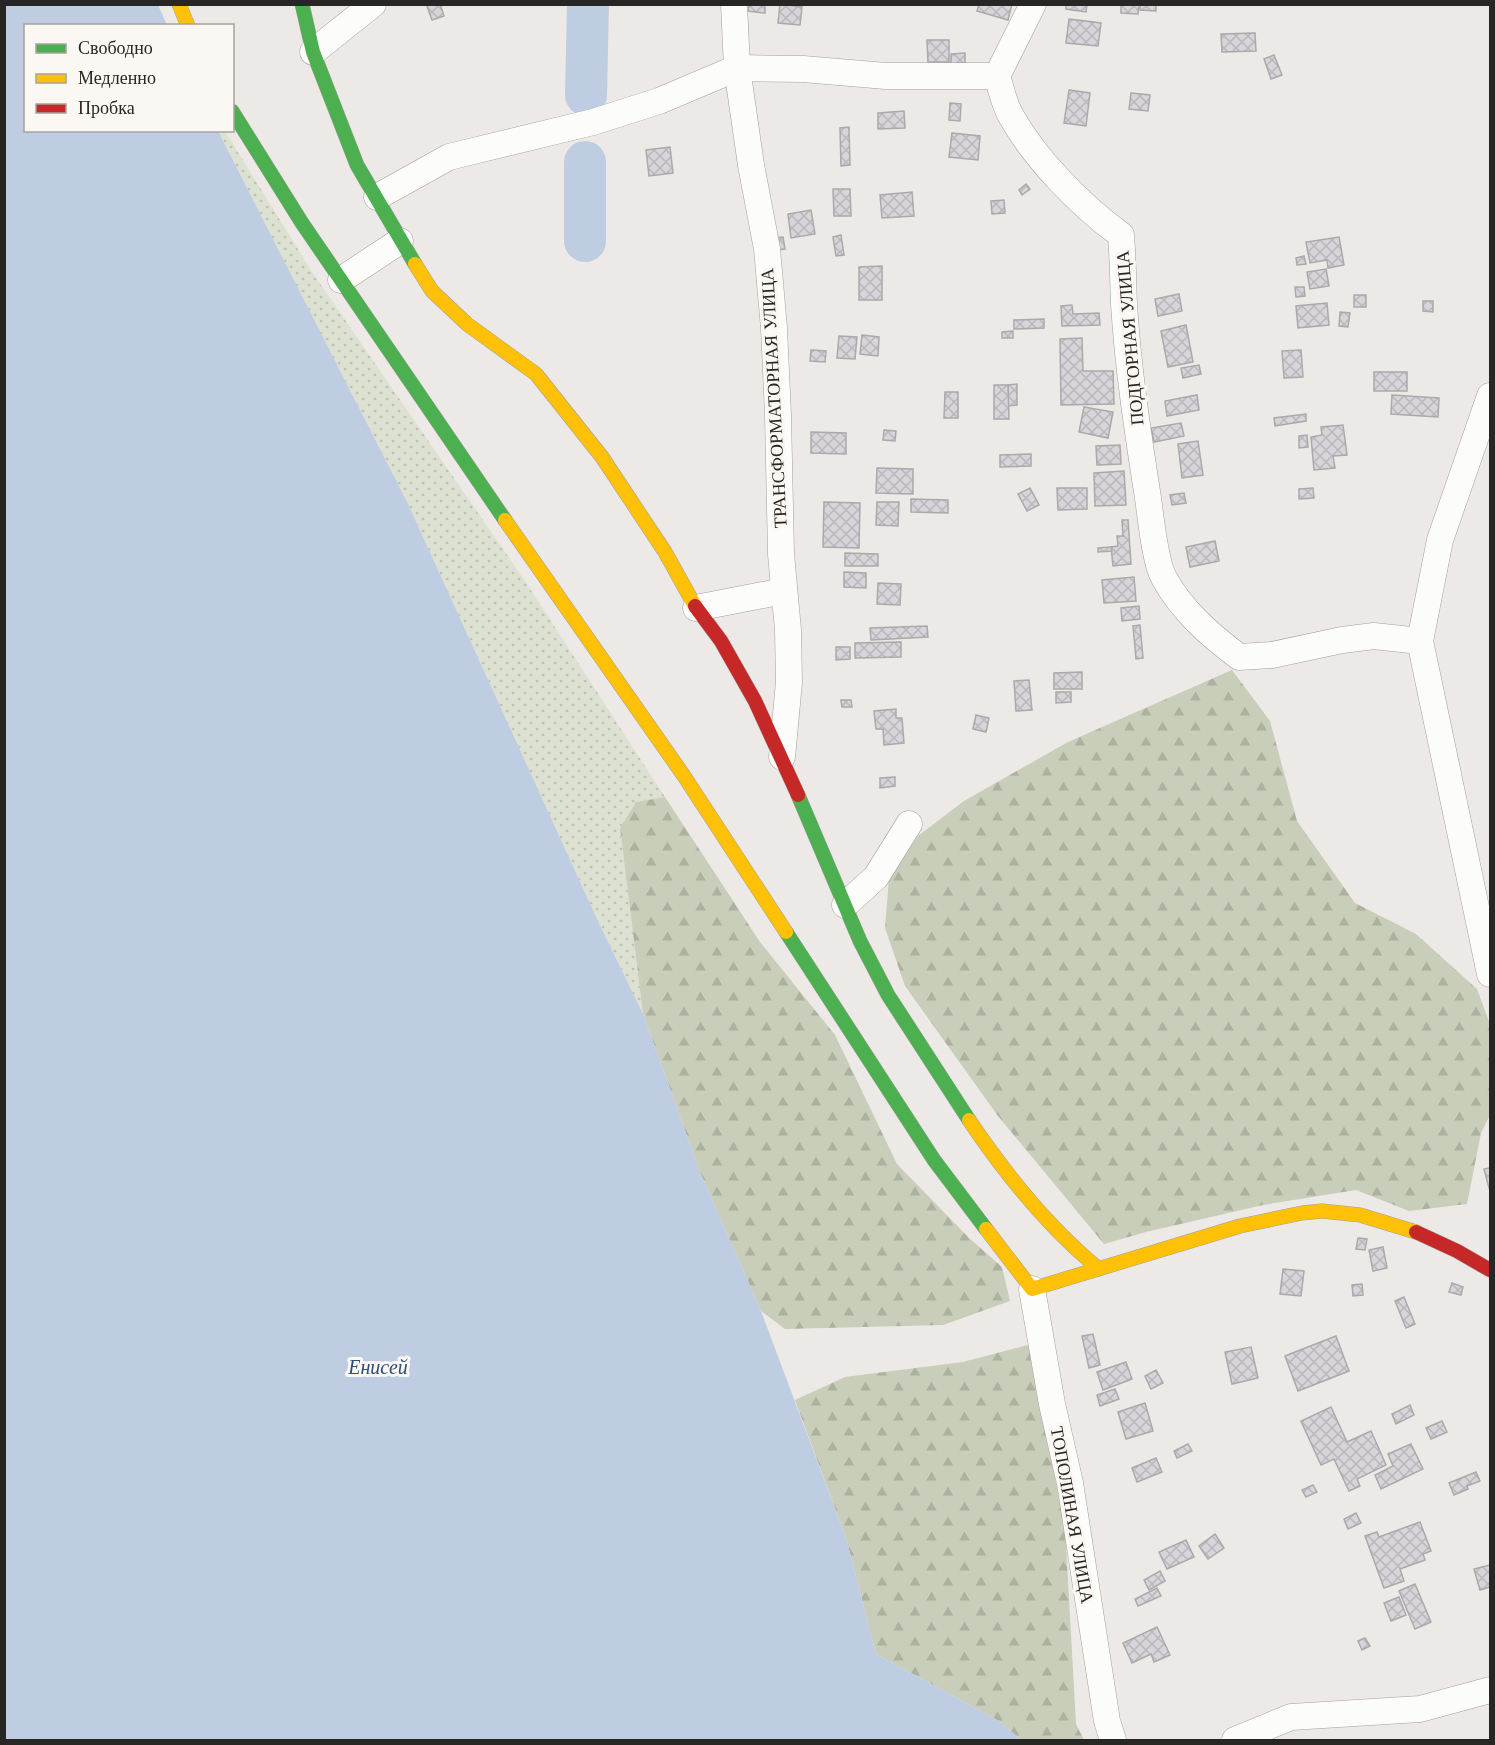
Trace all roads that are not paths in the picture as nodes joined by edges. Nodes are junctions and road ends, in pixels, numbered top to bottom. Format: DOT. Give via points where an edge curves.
graph roads {
  1 [pos="179,4"];
  2 [pos="302,4"];
  3 [pos="373,4"];
  4 [pos="734,4"];
  5 [pos="1033,4"];
  6 [pos="187,24"];
  7 [pos="313,52"];
  8 [pos="737,68"];
  9 [pos="997,76"];
  10 [pos="234,114"];
  11 [pos="377,197"];
  12 [pos="400,242"];
  13 [pos="341,280"];
  14 [pos="1491,396"];
  15 [pos="784,591"];
  16 [pos="696,608"];
  17 [pos="1420,642"];
  18 [pos="782,758"];
  19 [pos="909,824"];
  20 [pos="845,905"];
  21 [pos="1491,974"];
  22 [pos="1099,1269"];
  23 [pos="1491,1270"];
  24 [pos="1032,1289"];
  25 [pos="1491,1690"];
  26 [pos="1113,1740"];
  27 [pos="1235,1740"];
  1 -- 6 [label="street"];
  2 -- 7 [label="street"];
  3 -- 7 [label="street"];
  4 -- 8 [label="street, ТРАНСФОРМАТОРНАЯ УЛИЦА"];
  5 -- 9 [label="street"];
  7 -- 11 [label="street" via="357,165"];
  8 -- 9 [label="street" via="886,76"];
  8 -- 11 [label="street" via="659,101 593,122 449,157"];
  8 -- 15 [label="street, ТРАНСФОРМАТОРНАЯ УЛИЦА" via="750,165 767,249 774,328"];
  9 -- 17 [label="street, ПОДГОРНАЯ УЛИЦА" via="1010,114 1044,163 1100,220 1121,235 1135,414 1154,539 1163,577 1186,610 1239,657 1272,655 1374,636"];
  10 -- 13 [label="street"];
  11 -- 12 [label="street"];
  12 -- 13 [label="street"];
  12 -- 16 [label="street" via="432,291 467,324 536,374 602,457 665,552"];
  13 -- 24 [label="street" via="684,776 934,1160"];
  14 -- 17 [label="street" via="1440,540"];
  15 -- 16 [label="street"];
  15 -- 18 [label="street, ТРАНСФОРМАТОРНАЯ УЛИЦА" via="789,682"];
  16 -- 18 [label="street" via="721,641"];
  17 -- 21 [label="street"];
  18 -- 20 [label="street"];
  19 -- 20 [label="street" via="876,877"];
  20 -- 22 [label="street" via="888,995 988,1148 1044,1217"];
  22 -- 23 [label="street" via="1241,1226 1317,1212 1340,1212 1361,1214 1407,1229"];
  22 -- 24 [label="street"];
  24 -- 26 [label="street, ТОПОЛИНАЯ УЛИЦА" via="1070,1483"];
  25 -- 27 [label="street" via="1420,1709 1291,1717"];
}
